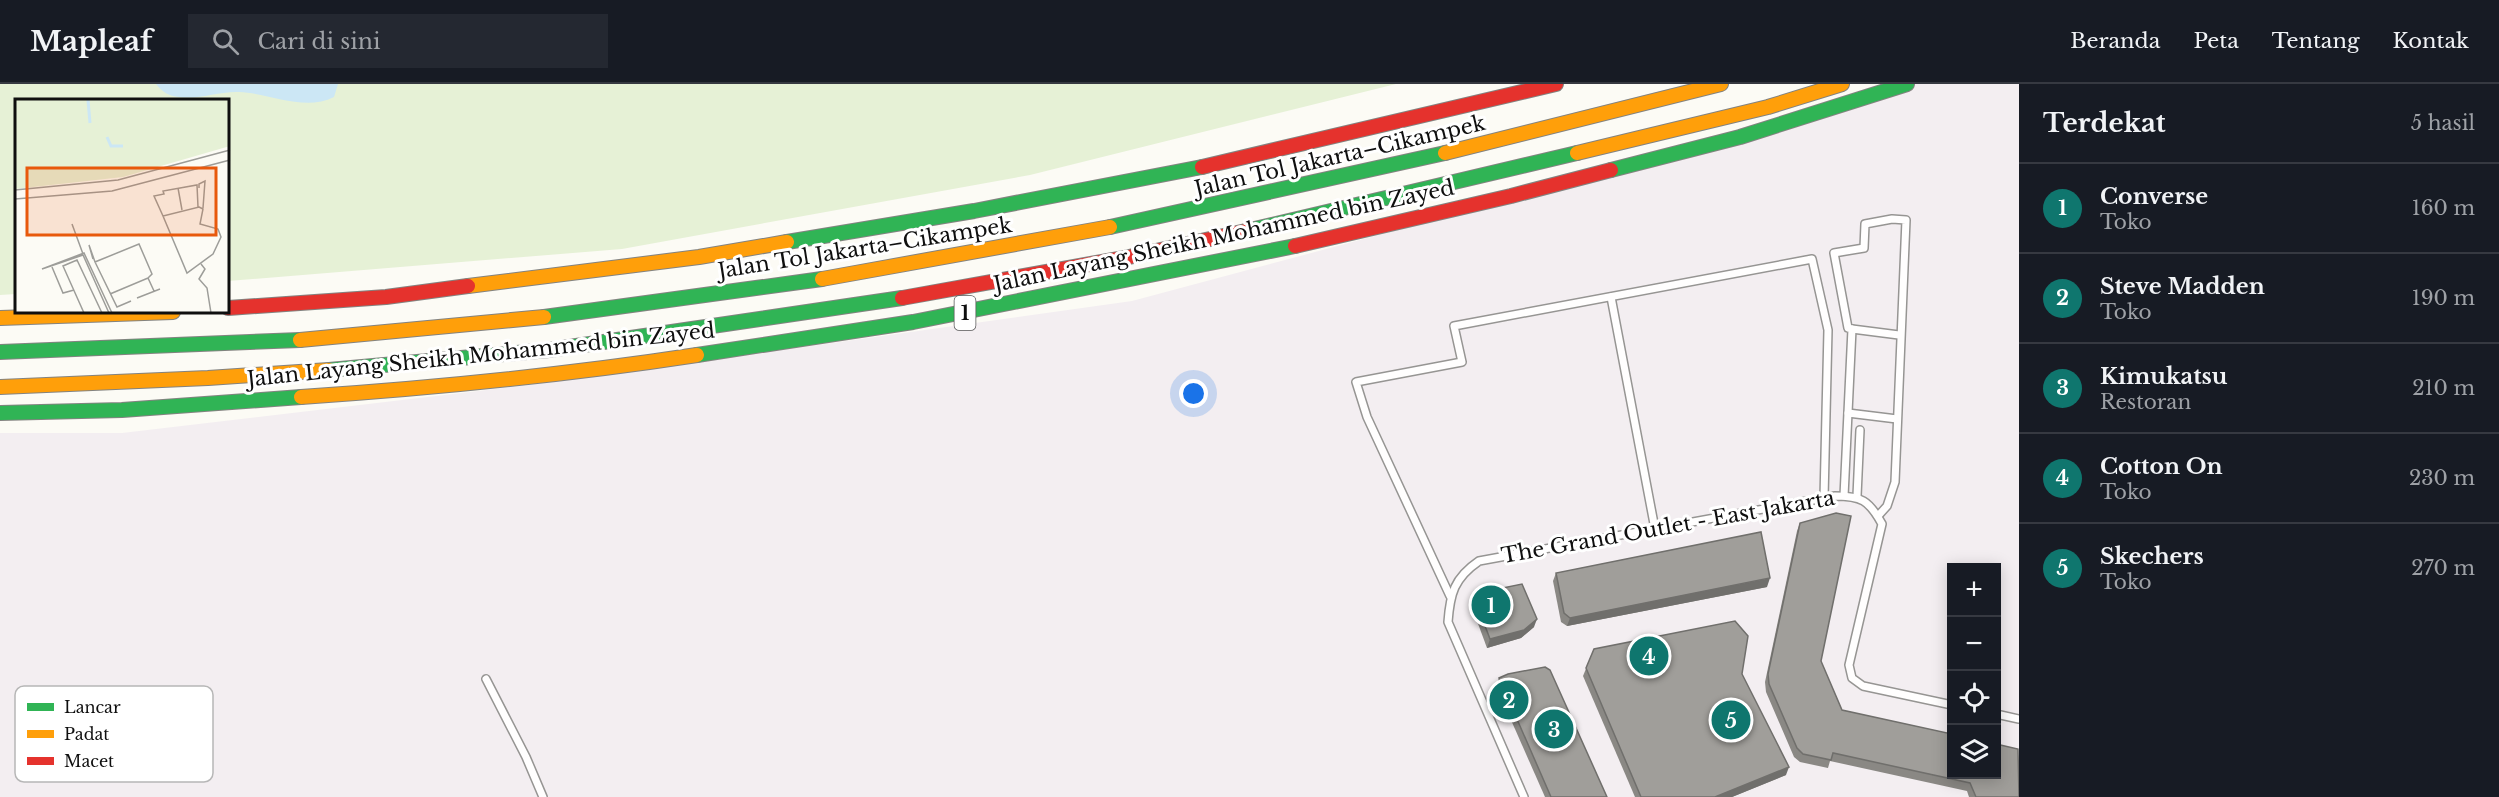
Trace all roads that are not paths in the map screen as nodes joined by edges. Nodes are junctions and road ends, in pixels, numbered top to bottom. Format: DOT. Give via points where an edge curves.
graph roads {
  1 [pos="1556,84"];
  2 [pos="1721,84"];
  3 [pos="1842,84"];
  4 [pos="1907,84"];
  5 [pos="1611,297"];
  6 [pos="230,308"];
  7 [pos="115,314"];
  8 [pos="0,318"];
  9 [pos="1852,329"];
  10 [pos="1899,334"];
  11 [pos="0,352"];
  12 [pos="0,387"];
  13 [pos="0,413"];
  14 [pos="1848,414"];
  15 [pos="1897,419"];
  16 [pos="1860,430"];
  17 [pos="1844,496"];
  18 [pos="1857,496"];
  19 [pos="1824,498"];
  20 [pos="1878,516"];
  21 [pos="1655,529"];
  22 [pos="1449,596"];
  23 [pos="486,679"];
  24 [pos="1947,704"];
  25 [pos="2001,715"];
  26 [pos="2019,719"];
  27 [pos="543,797"];
  28 [pos="1524,797"];
  1 -- 6 [label="highway" via="1202,167 974,211 699,257 386,297"];
  2 -- 11 [label="highway, Jalan Tol Jakarta–Cikampek" via="1466,150 1212,207 771,286 502,322 364,335"];
  3 -- 12 [label="highway, 1" via="1768,107 1321,215 942,292 549,350 422,363"];
  4 -- 13 [label="highway, Jalan Layang Sheikh Mohammed bin Zayed / 1" via="1740,137 1511,196 1273,250 913,322 640,364 378,392 122,410"];
  5 -- 19 [label="lane" via="1812,259 1828,330"];
  5 -- 21 [label="lane"];
  5 -- 22 [label="lane" via="1454,326 1462,362 1356,382 1367,417"];
  7 -- 8 [label="highway"];
  9 -- 10 [label="lane"];
  9 -- 10 [label="lane" via="1848,328 1833,253 1864,248 1865,224 1906,220"];
  9 -- 14 [label="lane"];
  10 -- 15 [label="lane"];
  14 -- 15 [label="lane"];
  14 -- 17 [label="lane"];
  15 -- 20 [label="lane" via="1894,482 1887,506"];
  16 -- 18 [label="lane"];
  17 -- 18 [label="lane, The Grand Outlet - East Jakarta"];
  17 -- 19 [label="lane, The Grand Outlet - East Jakarta"];
  18 -- 20 [label="lane, The Grand Outlet - East Jakarta"];
  19 -- 21 [label="lane, The Grand Outlet - East Jakarta"];
  20 -- 24 [label="lane" via="1882,524 1850,665 1852,678 1863,686"];
  21 -- 22 [label="lane, The Grand Outlet - East Jakarta" via="1479,561 1464,571"];
  22 -- 28 [label="lane" via="1448,622"];
  23 -- 27 [label="lane"];
  25 -- 26 [label="lane"];
}
